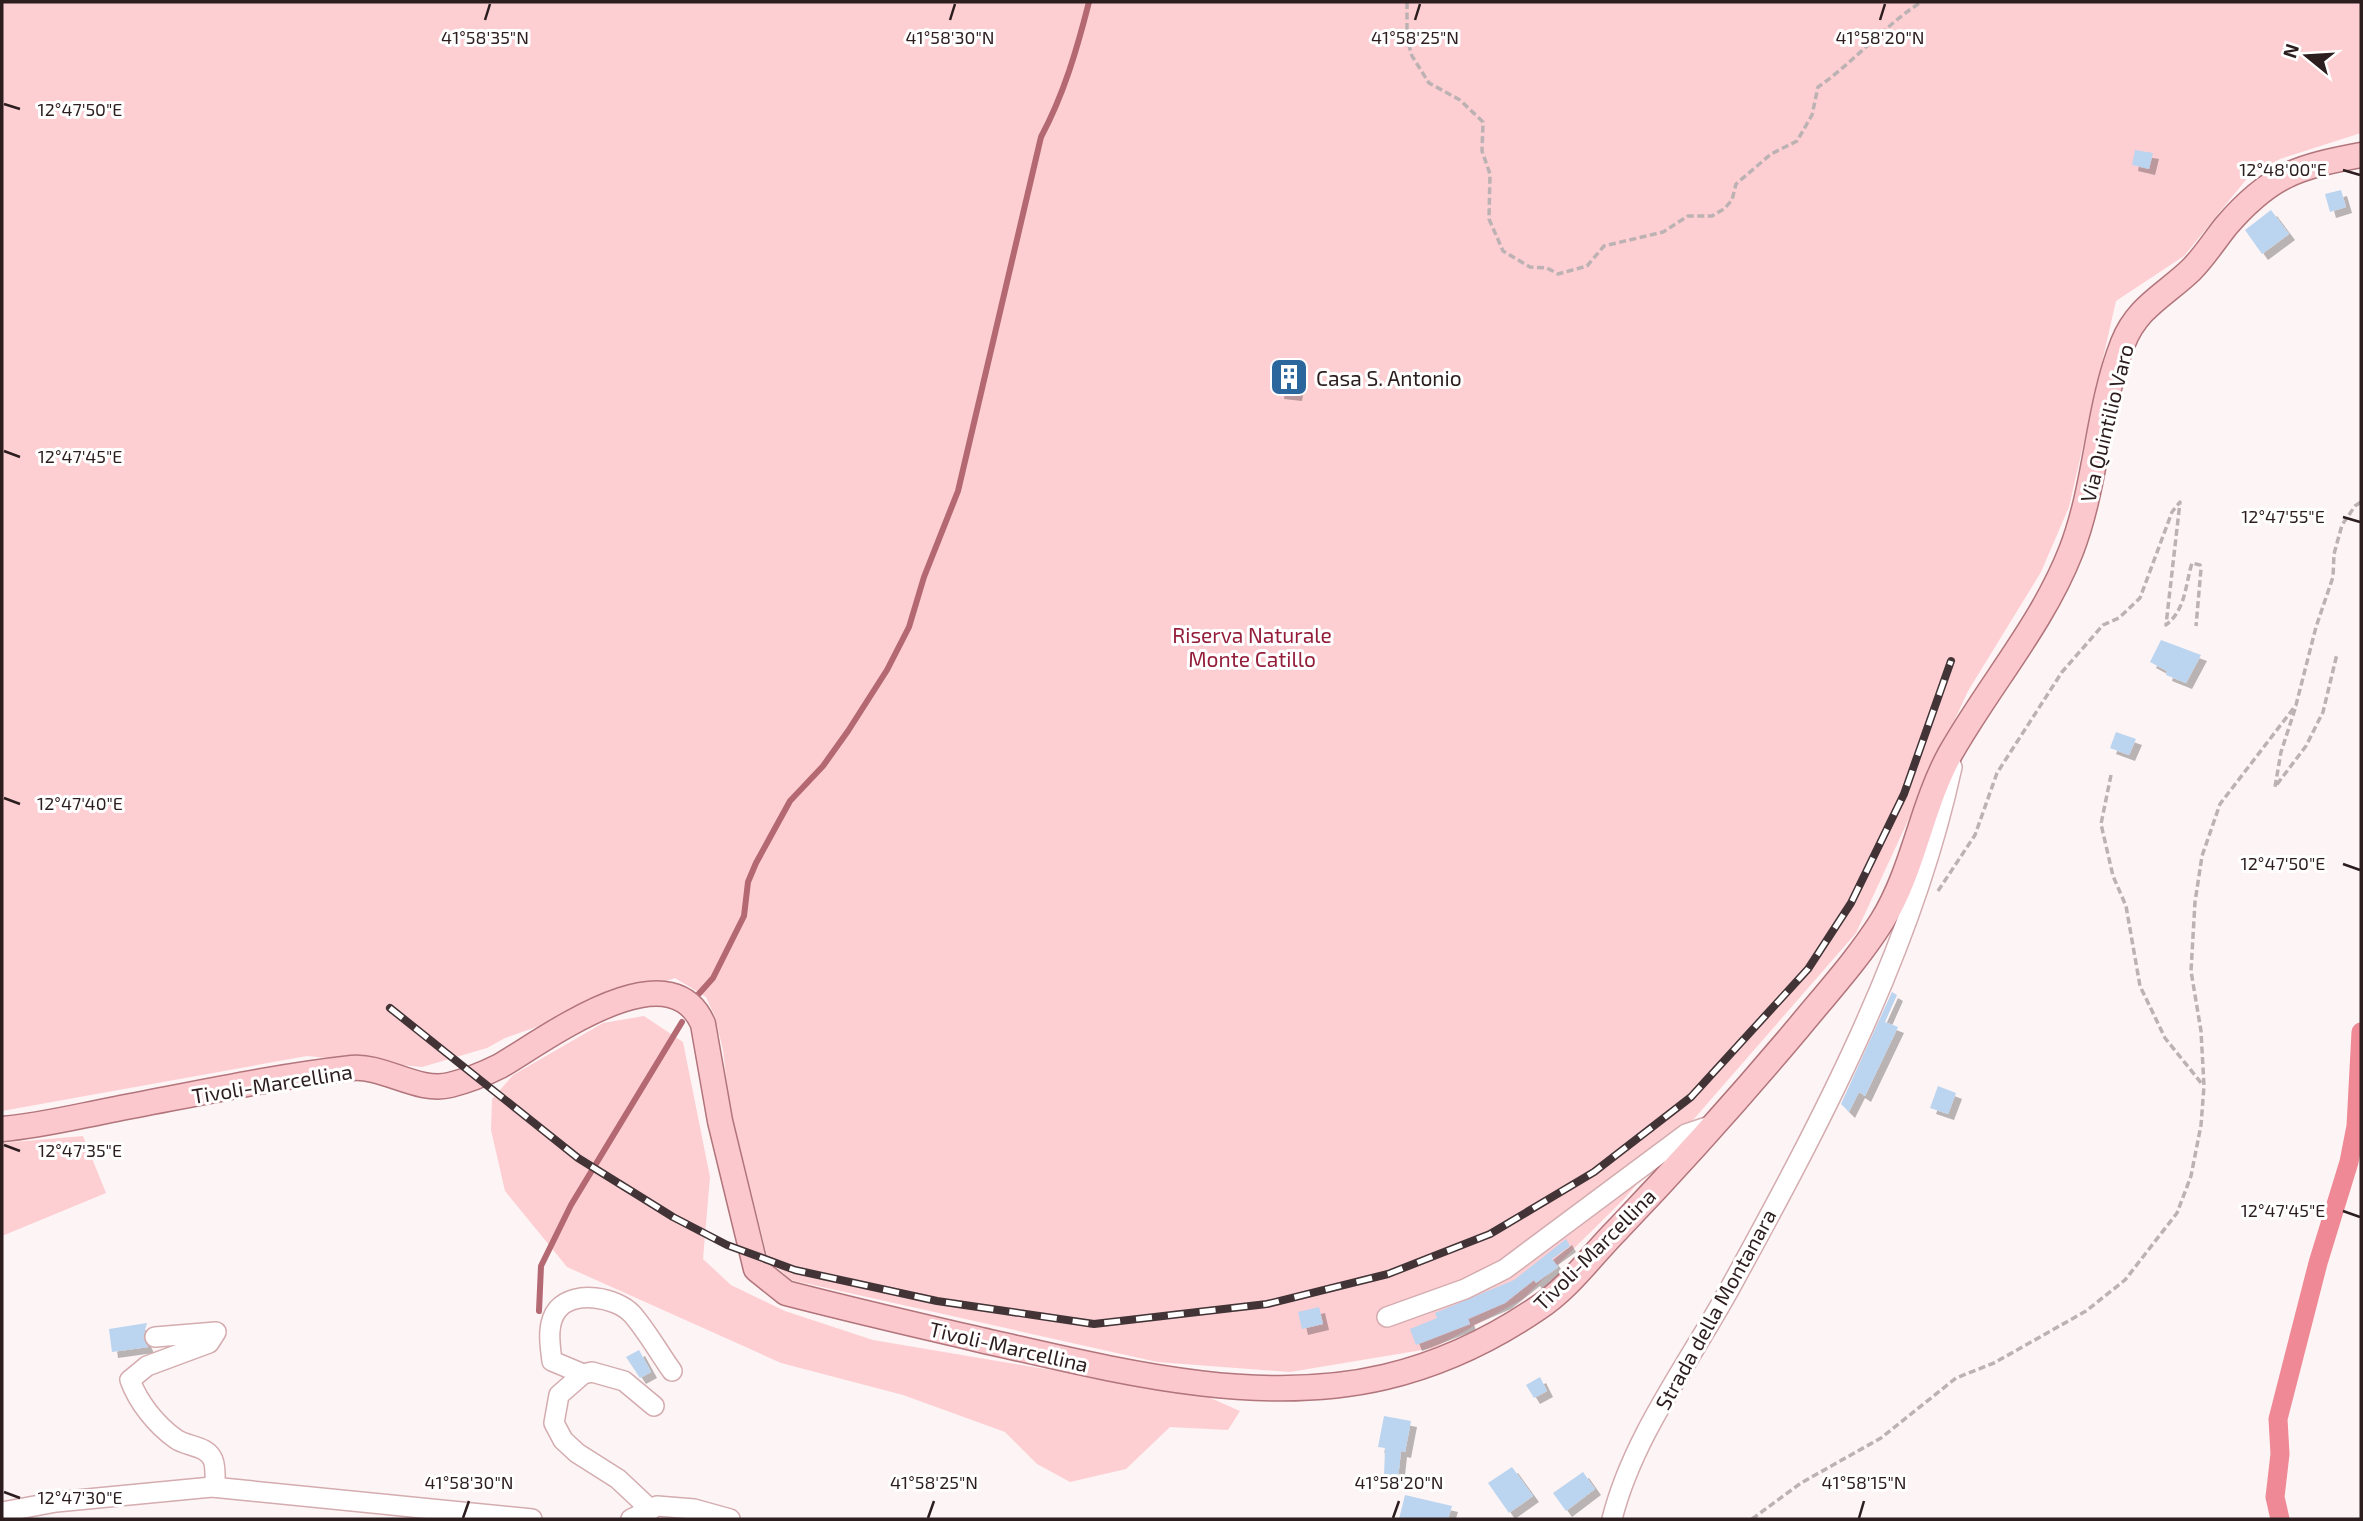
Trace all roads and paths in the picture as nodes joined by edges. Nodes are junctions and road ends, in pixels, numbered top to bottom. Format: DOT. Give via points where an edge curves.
graph roads {
  1 [pos="1407,2"];
  2 [pos="1921,2"];
  3 [pos="2361,155"];
  4 [pos="2361,502"];
  5 [pos="2196,626"];
  6 [pos="2337,653"];
  7 [pos="2296,705"];
  8 [pos="1957,742"];
  9 [pos="2111,775"];
  10 [pos="1935,895"];
  11 [pos="2204,1086"];
  12 [pos="1713,1125"];
  13 [pos="2,1129"];
  14 [pos="1387,1317"];
  15 [pos="155,1337"];
  16 [pos="673,1371"];
  17 [pos="583,1374"];
  18 [pos="654,1406"];
  19 [pos="215,1487"];
  20 [pos="651,1510"];
  21 [pos="2,1512"];
  22 [pos="532,1519"];
  23 [pos="631,1519"];
  24 [pos="730,1519"];
  25 [pos="1612,1519"];
  26 [pos="1752,1519"];
  1 -- 2 [label="path" via="1407,39 1429,83 1460,100 1483,122 1482,151 1490,174 1489,219 1503,251 1531,267 1558,274 1587,266 1604,246 1663,232 1688,216 1712,216 1724,209 1736,184 1771,154 1797,141 1812,114 1818,87"];
  3 -- 8 [label="main road, Via Quintilio Varo" via="2307,167 2270,183 2232,219 2200,261 2138,315 2118,359 2083,516 2060,576"];
  4 -- 7 [label="path" via="2342,525 2333,577"];
  5 -- 10 [label="path" via="2201,569 2192,563 2183,601 2176,617 2166,625 2180,502 2172,512 2140,598 2119,618 2103,625 2062,672 1997,774 1975,835"];
  6 -- 7 [label="path" via="2323,712 2306,747 2275,787"];
  7 -- 11 [label="path" via="2220,804 2202,856 2191,971"];
  8 -- 12 [label="main road, Tivoli-Marcellina" via="1937,779 1906,869 1880,924 1853,962"];
  8 -- 25 [label="street, Strada della Montanara" via="1938,833 1916,902 1826,1102 1744,1263 1646,1434"];
  9 -- 11 [label="path" via="2101,824 2113,876 2126,906 2140,985 2165,1038"];
  11 -- 26 [label="path" via="2191,1176 2177,1213 2124,1280 2086,1311 1994,1363 1956,1378 1881,1438 1801,1483"];
  12 -- 13 [label="main road, Tivoli-Marcellina" via="1543,1306 1455,1356 1382,1378 1266,1387 1079,1362 837,1307 774,1286 756,1269 720,1121 703,1024 698,1012 672,995 631,998 578,1017 499,1066 448,1086 356,1067"];
  12 -- 14 [label="street" via="1686,1134 1505,1269"];
  15 -- 19 [label="street" via="216,1332 209,1343 148,1366 130,1380 136,1396 158,1423 177,1440 206,1451 214,1460"];
  16 -- 17 [label="street" via="631,1313 606,1300 587,1297 557,1310 549,1340 552,1362"];
  17 -- 18 [label="street" via="624,1381"];
  17 -- 20 [label="street" via="559,1395 554,1423 577,1453 618,1479"];
  19 -- 21 [label="street" via="56,1502"];
  19 -- 22 [label="street"];
  20 -- 23 [label="street"];
  20 -- 24 [label="street" via="657,1506 694,1509"];
}
